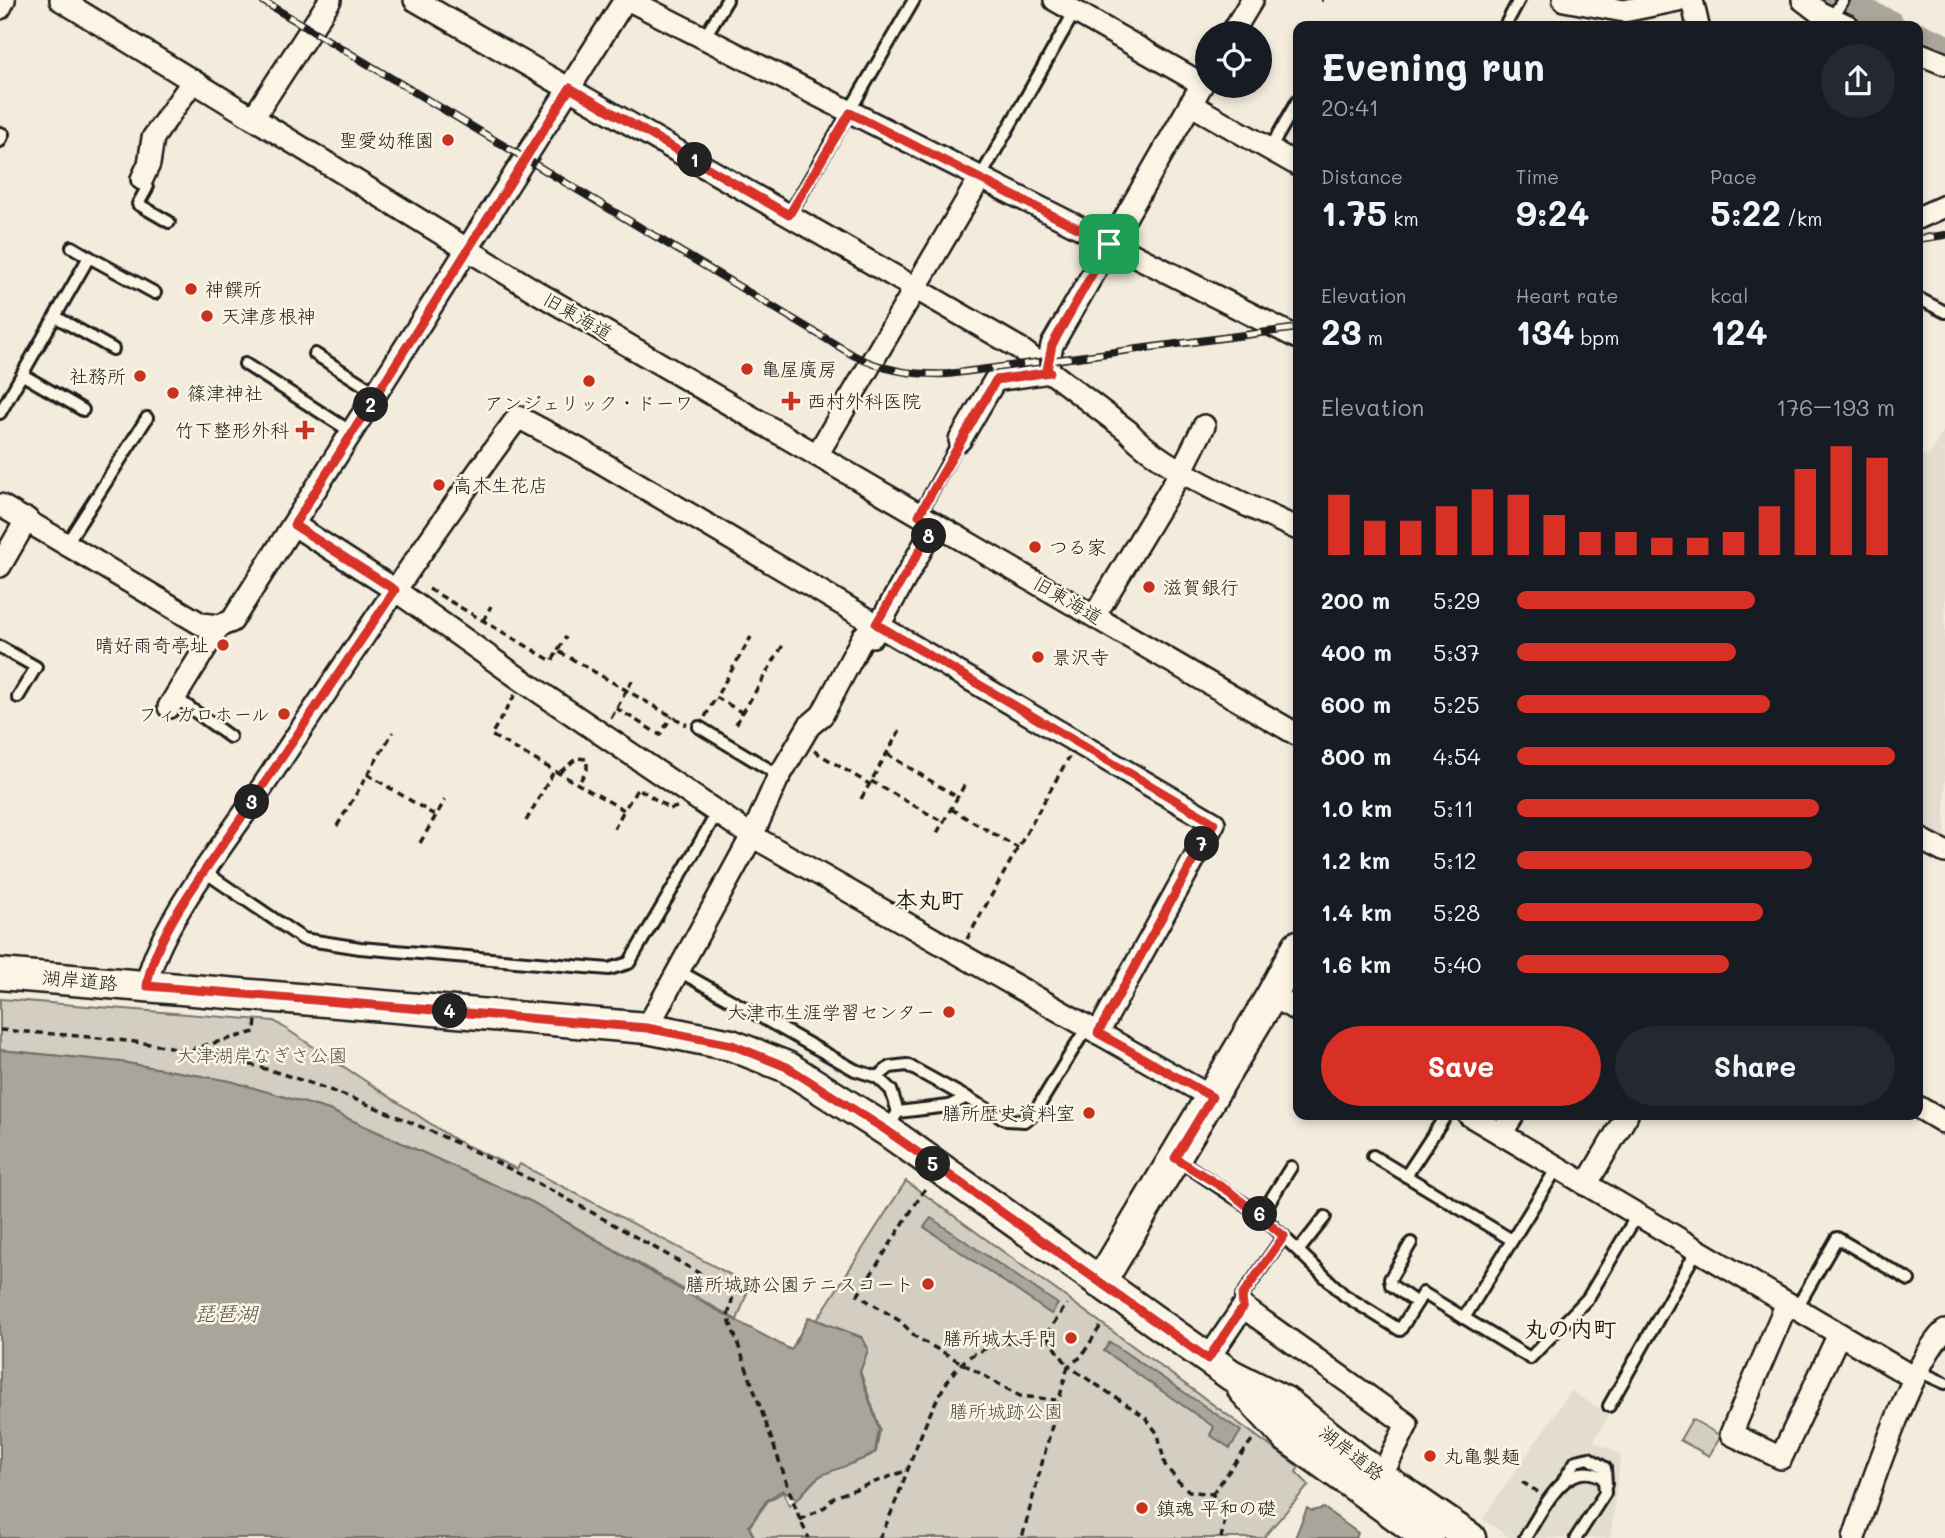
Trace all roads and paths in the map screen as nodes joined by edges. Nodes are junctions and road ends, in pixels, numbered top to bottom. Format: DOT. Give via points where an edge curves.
graph roads {
  1 [pos="4,0"];
  2 [pos="61,0"];
  3 [pos="330,0"];
  4 [pos="415,0"];
  5 [pos="627,0"];
  6 [pos="727,0"];
  7 [pos="914,0"];
  8 [pos="1055,0"];
  9 [pos="1252,0"];
  10 [pos="1519,0"];
  11 [pos="1564,0"];
  12 [pos="1692,0"];
  13 [pos="1843,0"];
  14 [pos="1668,1"];
  15 [pos="441,7"];
  16 [pos="0,8"];
  17 [pos="1074,11"];
  18 [pos="1825,16"];
  19 [pos="1625,19"];
  20 [pos="1239,21"];
  21 [pos="1508,21"];
  22 [pos="1697,21"];
  23 [pos="704,38"];
  24 [pos="1923,56"];
  25 [pos="1945,64"];
  26 [pos="1195,74"];
  27 [pos="193,81"];
  28 [pos="570,88"];
  29 [pos="1195,96"];
  30 [pos="1190,104"];
  31 [pos="1293,109"];
  32 [pos="850,113"];
  33 [pos="253,118"];
  34 [pos="0,133"];
  35 [pos="0,141"];
  36 [pos="1270,149"];
  37 [pos="1293,162"];
  38 [pos="980,178"];
  39 [pos="142,179"];
  40 [pos="1945,206"];
  41 [pos="789,215"];
  42 [pos="1923,216"];
  43 [pos="169,222"];
  44 [pos="1109,244"];
  45 [pos="72,247"];
  46 [pos="470,250"];
  47 [pos="89,257"];
  48 [pos="917,288"];
  49 [pos="155,293"];
  50 [pos="1923,301"];
  51 [pos="1945,312"];
  52 [pos="56,317"];
  53 [pos="1293,336"];
  54 [pos="113,349"];
  55 [pos="316,354"];
  56 [pos="246,364"];
  57 [pos="1049,371"];
  58 [pos="23,375"];
  59 [pos="378,394"];
  60 [pos="83,410"];
  61 [pos="0,413"];
  62 [pos="147,418"];
  63 [pos="1204,426"];
  64 [pos="354,433"];
  65 [pos="961,440"];
  66 [pos="817,456"];
  67 [pos="1182,470"];
  68 [pos="0,505"];
  69 [pos="26,519"];
  70 [pos="927,520"];
  71 [pos="294,525"];
  72 [pos="1293,526"];
  73 [pos="67,543"];
  74 [pos="0,566"];
  75 [pos="400,582"];
  76 [pos="491,606"];
  77 [pos="1095,615"];
  78 [pos="483,621"];
  79 [pos="876,624"];
  80 [pos="219,626"];
  81 [pos="566,637"];
  82 [pos="751,637"];
  83 [pos="783,645"];
  84 [pos="0,647"];
  85 [pos="558,651"];
  86 [pos="633,679"];
  87 [pos="515,689"];
  88 [pos="626,690"];
  89 [pos="18,697"];
  90 [pos="716,697"];
  91 [pos="172,702"];
  92 [pos="616,708"];
  93 [pos="743,713"];
  94 [pos="672,716"];
  95 [pos="608,723"];
  96 [pos="736,724"];
  97 [pos="699,727"];
  98 [pos="900,730"];
  99 [pos="393,732"];
  100 [pos="1293,732"];
  101 [pos="230,737"];
  102 [pos="1077,743"];
  103 [pos="814,751"];
  104 [pos="887,754"];
  105 [pos="557,771"];
  106 [pos="367,774"];
  107 [pos="780,776"];
  108 [pos="579,783"];
  109 [pos="870,783"];
  110 [pos="965,784"];
  111 [pos="957,797"];
  112 [pos="861,799"];
  113 [pos="445,800"];
  114 [pos="951,809"];
  115 [pos="624,810"];
  116 [pos="685,810"];
  117 [pos="717,813"];
  118 [pos="436,816"];
  119 [pos="526,821"];
  120 [pos="943,822"];
  121 [pos="337,826"];
  122 [pos="614,829"];
  123 [pos="937,834"];
  124 [pos="752,836"];
  125 [pos="1923,841"];
  126 [pos="420,843"];
  127 [pos="1018,848"];
  128 [pos="1945,852"];
  129 [pos="205,872"];
  130 [pos="963,946"];
  131 [pos="1293,955"];
  132 [pos="679,971"];
  133 [pos="0,974"];
  134 [pos="147,986"];
  135 [pos="1272,995"];
  136 [pos="1293,1008"];
  137 [pos="256,1013"];
  138 [pos="647,1028"];
  139 [pos="0,1030"];
  140 [pos="1092,1030"];
  141 [pos="193,1053"];
  142 [pos="877,1077"];
  143 [pos="967,1097"];
  144 [pos="1212,1097"];
  145 [pos="1923,1110"];
  146 [pos="1443,1120"];
  147 [pos="1478,1120"];
  148 [pos="1510,1120"];
  149 [pos="1624,1120"];
  150 [pos="892,1121"];
  151 [pos="1945,1123"];
  152 [pos="1502,1134"];
  153 [pos="1373,1156"];
  154 [pos="1175,1158"];
  155 [pos="1291,1167"];
  156 [pos="1557,1168"];
  157 [pos="1406,1176"];
  158 [pos="1586,1185"];
  159 [pos="925,1189"];
  160 [pos="1261,1215"];
  161 [pos="1637,1215"];
  162 [pos="1325,1217"];
  163 [pos="1284,1236"];
  164 [pos="1512,1240"];
  165 [pos="1412,1243"];
  166 [pos="1299,1250"];
  167 [pos="1697,1250"];
  168 [pos="1909,1280"];
  169 [pos="1100,1283"];
  170 [pos="1417,1303"];
  171 [pos="1067,1304"];
  172 [pos="1792,1306"];
  173 [pos="1243,1307"];
  174 [pos="1464,1318"];
  175 [pos="1100,1327"];
  176 [pos="1945,1331"];
  177 [pos="1046,1334"];
  178 [pos="1839,1334"];
  179 [pos="961,1363"];
  180 [pos="1068,1366"];
  181 [pos="1219,1367"];
  182 [pos="1916,1375"];
  183 [pos="1945,1383"];
  184 [pos="1056,1400"];
  185 [pos="1609,1406"];
  186 [pos="1256,1435"];
  187 [pos="908,1470"];
  188 [pos="1381,1477"];
  189 [pos="1212,1494"];
  190 [pos="800,1520"];
  191 [pos="809,1538"];
  192 [pos="879,1538"];
  193 [pos="1022,1538"];
  194 [pos="1222,1538"];
  195 [pos="1428,1538"];
  196 [pos="1470,1538"];
  197 [pos="1525,1538"];
  198 [pos="1576,1538"];
  199 [pos="1854,1538"];
  1 -- 16 [label="street"];
  2 -- 27 [label="street, 旧東海道"];
  3 -- 33 [label="street"];
  4 -- 15 [label="street"];
  5 -- 23 [label="street"];
  5 -- 28 [label="street"];
  6 -- 23 [label="lane"];
  7 -- 32 [label="lane"];
  8 -- 17 [label="street"];
  9 -- 20 [label="street"];
  10 -- 21 [label="lane"];
  11 -- 19 [label="street"];
  12 -- 22 [label="street"];
  13 -- 18 [label="lane"];
  14 -- 19 [label="street"];
  15 -- 28 [label="street"];
  17 -- 26 [label="street"];
  17 -- 38 [label="lane"];
  23 -- 32 [label="street"];
  24 -- 25 [label="street"];
  27 -- 33 [label="street, 旧東海道"];
  27 -- 39 [label="street" via="153,138"];
  28 -- 41 [label="street"];
  28 -- 46 [label="street"];
  29 -- 30 [label="street"];
  30 -- 36 [label="street"];
  30 -- 44 [label="street"];
  31 -- 36 [label="lane"];
  32 -- 38 [label="street"];
  32 -- 41 [label="lane"];
  33 -- 46 [label="street, 旧東海道"];
  34 -- 35 [label="lane"];
  36 -- 37 [label="street"];
  38 -- 44 [label="street"];
  38 -- 48 [label="street"];
  39 -- 43 [label="lane" via="147,188 138,204"];
  40 -- 42 [label="street"];
  41 -- 48 [label="street"];
  44 -- 53 [label="street"];
  44 -- 57 [label="street" via="1052,345"];
  45 -- 47 [label="lane"];
  46 -- 59 [label="street"];
  46 -- 66 [label="street, 旧東海道"];
  47 -- 49 [label="lane"];
  47 -- 52 [label="lane"];
  48 -- 57 [label="street" via="1019,348"];
  48 -- 66 [label="street"];
  50 -- 51 [label="lane"];
  52 -- 54 [label="lane"];
  52 -- 58 [label="lane"];
  55 -- 59 [label="lane"];
  56 -- 64 [label="lane"];
  57 -- 65 [label="street" via="996,380"];
  57 -- 67 [label="street" via="1139,443"];
  58 -- 60 [label="lane"];
  58 -- 61 [label="lane"];
  59 -- 64 [label="street"];
  62 -- 73 [label="lane"];
  63 -- 67 [label="street"];
  64 -- 71 [label="street"];
  65 -- 70 [label="lane"];
  66 -- 70 [label="street, 旧東海道"];
  67 -- 72 [label="street"];
  67 -- 77 [label="street"];
  68 -- 69 [label="street"];
  69 -- 73 [label="street"];
  69 -- 74 [label="street"];
  70 -- 77 [label="street, 旧東海道"];
  70 -- 79 [label="street"];
  71 -- 75 [label="street"];
  71 -- 80 [label="street" via="232,621"];
  73 -- 80 [label="street" via="201,624"];
  75 -- 78 [label="path"];
  75 -- 79 [label="street" via="518,417"];
  75 -- 117 [label="street"];
  75 -- 129 [label="street"];
  76 -- 78 [label="path"];
  77 -- 100 [label="street, 旧東海道"];
  78 -- 85 [label="path" via="552,661"];
  79 -- 102 [label="street"];
  79 -- 107 [label="street" via="863,637 822,715 809,726"];
  79 -- 124 [label="street" via="852,681 824,729 803,752 768,817"];
  80 -- 91 [label="street"];
  81 -- 85 [label="path"];
  82 -- 90 [label="path"];
  83 -- 93 [label="path"];
  84 -- 89 [label="lane" via="36,667"];
  85 -- 88 [label="path"];
  86 -- 88 [label="path"];
  87 -- 105 [label="path" via="491,735"];
  88 -- 92 [label="path"];
  88 -- 94 [label="path"];
  90 -- 93 [label="path"];
  90 -- 97 [label="path"];
  91 -- 101 [label="lane"];
  92 -- 94 [label="path" via="660,735"];
  92 -- 95 [label="path"];
  93 -- 96 [label="path"];
  94 -- 97 [label="path"];
  97 -- 107 [label="lane"];
  98 -- 104 [label="path"];
  99 -- 106 [label="path"];
  102 -- 127 [label="path"];
  102 -- 140 [label="street" via="1214,823"];
  103 -- 109 [label="path"];
  104 -- 109 [label="path"];
  104 -- 111 [label="path"];
  105 -- 108 [label="path"];
  105 -- 108 [label="path" via="577,758 587,759"];
  105 -- 119 [label="path"];
  106 -- 118 [label="path"];
  106 -- 121 [label="path"];
  107 -- 124 [label="street"];
  108 -- 115 [label="path"];
  109 -- 112 [label="path"];
  109 -- 120 [label="path"];
  110 -- 111 [label="path"];
  111 -- 114 [label="path"];
  113 -- 118 [label="path"];
  114 -- 120 [label="path"];
  114 -- 127 [label="path"];
  115 -- 116 [label="path" via="638,788 670,809"];
  115 -- 122 [label="path"];
  117 -- 124 [label="street"];
  117 -- 129 [label="lane" via="629,963 609,969 303,939"];
  118 -- 126 [label="path"];
  120 -- 123 [label="path"];
  124 -- 132 [label="street"];
  124 -- 140 [label="street"];
  125 -- 128 [label="street"];
  127 -- 130 [label="path"];
  129 -- 134 [label="street" via="157,949"];
  131 -- 135 [label="main road"];
  132 -- 138 [label="street"];
  132 -- 142 [label="lane" via="855,1070"];
  133 -- 134 [label="main road, 湖岸道路"];
  134 -- 138 [label="main road, 湖岸道路"];
  135 -- 136 [label="street"];
  135 -- 144 [label="main road"];
  137 -- 141 [label="path" via="254,1032 195,1048"];
  138 -- 150 [label="main road, 湖岸道路" via="732,1045 787,1067"];
  139 -- 141 [label="path" via="95,1037"];
  140 -- 143 [label="lane" via="1033,1115 1024,1121 1007,1120"];
  140 -- 144 [label="street"];
  141 -- 190 [label="path" via="325,1088 413,1122 549,1188 728,1290 733,1296 728,1316"];
  142 -- 143 [label="lane" via="890,1067 907,1065"];
  142 -- 150 [label="lane" via="891,1090"];
  143 -- 150 [label="lane"];
  144 -- 154 [label="main road"];
  145 -- 151 [label="street"];
  146 -- 157 [label="lane"];
  147 -- 152 [label="street"];
  148 -- 152 [label="street"];
  149 -- 158 [label="street"];
  150 -- 169 [label="main road, 湖岸道路"];
  152 -- 156 [label="street"];
  153 -- 157 [label="lane"];
  154 -- 160 [label="lane"];
  154 -- 169 [label="main road"];
  155 -- 160 [label="lane"];
  156 -- 158 [label="street"];
  156 -- 164 [label="lane"];
  157 -- 164 [label="lane"];
  158 -- 161 [label="street"];
  159 -- 179 [label="path" via="859,1295"];
  160 -- 163 [label="lane"];
  161 -- 167 [label="street"];
  161 -- 174 [label="lane" via="1588,1298 1530,1357"];
  162 -- 166 [label="lane"];
  163 -- 166 [label="lane"];
  163 -- 173 [label="lane" via="1242,1296"];
  164 -- 174 [label="lane"];
  165 -- 170 [label="lane" via="1390,1279 1391,1285"];
  166 -- 170 [label="lane" via="1344,1295 1400,1330"];
  167 -- 172 [label="street"];
  167 -- 185 [label="lane"];
  168 -- 172 [label="lane" via="1837,1238"];
  169 -- 181 [label="main road, 湖岸道路"];
  170 -- 174 [label="lane" via="1423,1293"];
  171 -- 177 [label="path"];
  172 -- 178 [label="street"];
  172 -- 178 [label="street" via="1731,1434 1781,1458"];
  173 -- 181 [label="street"];
  173 -- 188 [label="street" via="1408,1424"];
  175 -- 180 [label="path" via="1081,1357"];
  176 -- 182 [label="street"];
  177 -- 179 [label="path" via="976,1353"];
  177 -- 180 [label="path"];
  178 -- 182 [label="street"];
  179 -- 184 [label="path" via="1020,1396"];
  179 -- 187 [label="path" via="942,1390"];
  180 -- 184 [label="path"];
  180 -- 189 [label="path" via="1149,1421 1158,1434 1165,1465 1189,1491"];
  181 -- 188 [label="main road, 湖岸道路" via="1285,1402"];
  181 -- 195 [label="main road, 湖岸道路" via="1287,1437"];
  182 -- 183 [label="lane"];
  182 -- 199 [label="street"];
  184 -- 193 [label="path"];
  186 -- 189 [label="path"];
  187 -- 190 [label="path" via="834,1497"];
  187 -- 192 [label="path"];
  188 -- 196 [label="main road, 湖岸道路"];
  189 -- 194 [label="path" via="1227,1510"];
  190 -- 191 [label="path"];
  197 -- 198 [label="lane" via="1562,1482 1589,1472 1604,1479 1606,1486"];
}
